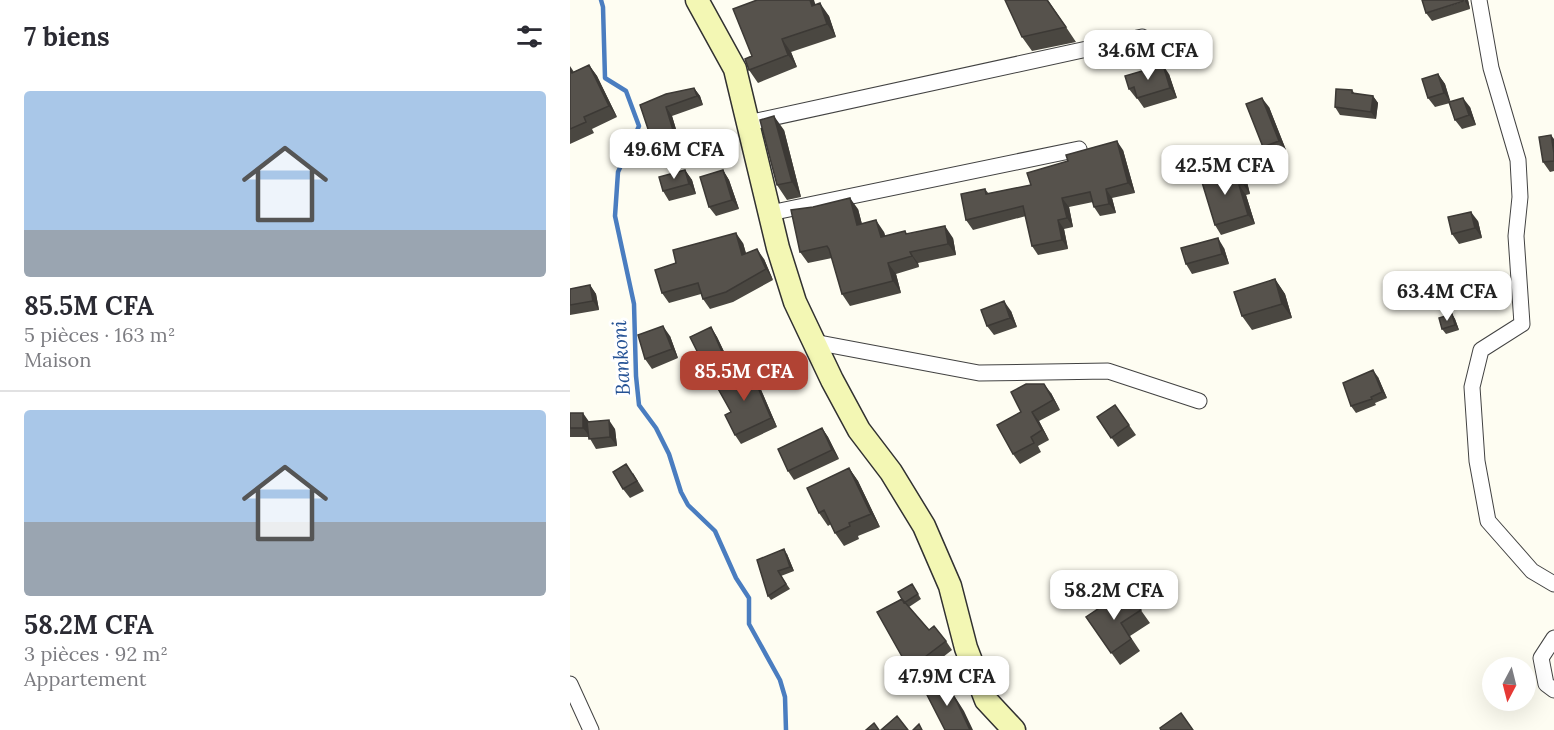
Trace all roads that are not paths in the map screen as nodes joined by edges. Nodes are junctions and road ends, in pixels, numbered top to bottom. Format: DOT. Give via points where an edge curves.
graph roads {
  1 [pos="697,0"];
  2 [pos="1479,0"];
  3 [pos="1142,37"];
  4 [pos="748,123"];
  5 [pos="1079,149"];
  6 [pos="770,213"];
  7 [pos="814,342"];
  8 [pos="1199,401"];
  9 [pos="1554,584"];
  10 [pos="1554,638"];
  11 [pos="570,684"];
  12 [pos="1554,690"];
  13 [pos="591,730"];
  14 [pos="1014,730"];
  1 -- 4 [label="street" via="735,69"];
  2 -- 9 [label="street" via="1491,68 1518,160 1516,236 1522,324 1481,350 1472,387 1477,461 1488,521 1532,571"];
  3 -- 4 [label="street"];
  4 -- 6 [label="street"];
  5 -- 6 [label="street"];
  6 -- 7 [label="street" via="795,302"];
  7 -- 8 [label="street" via="979,373 1108,371"];
  7 -- 14 [label="street" via="859,430 924,526 950,586 966,648 986,700"];
  10 -- 12 [label="street" via="1541,658 1546,684"];
  11 -- 13 [label="street"];
}
